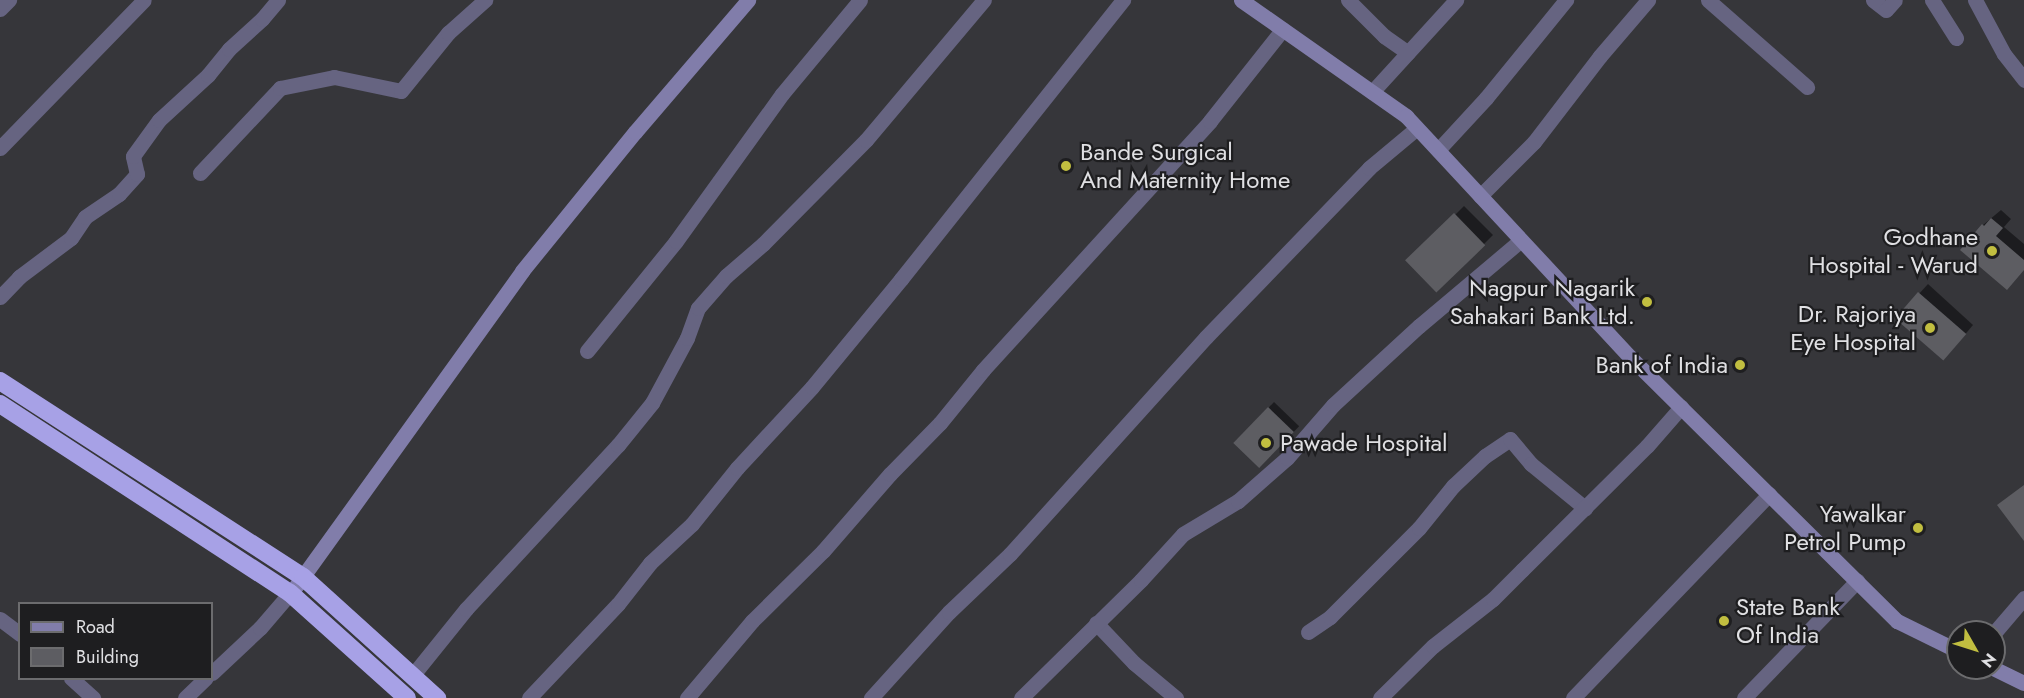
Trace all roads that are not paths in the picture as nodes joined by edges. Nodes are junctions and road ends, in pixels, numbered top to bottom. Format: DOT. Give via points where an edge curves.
graph roads {
  1 [pos="9,0"];
  2 [pos="144,0"];
  3 [pos="278,0"];
  4 [pos="485,0"];
  5 [pos="748,0"];
  6 [pos="860,0"];
  7 [pos="984,0"];
  8 [pos="1123,0"];
  9 [pos="1241,0"];
  10 [pos="1348,0"];
  11 [pos="1456,0"];
  12 [pos="1566,0"];
  13 [pos="1648,0"];
  14 [pos="1708,0"];
  15 [pos="1873,0"];
  16 [pos="1895,0"];
  17 [pos="1932,0"];
  18 [pos="1975,0"];
  19 [pos="0,9"];
  20 [pos="1283,29"];
  21 [pos="1956,38"];
  22 [pos="1408,53"];
  23 [pos="2024,80"];
  24 [pos="1807,87"];
  25 [pos="1372,92"];
  26 [pos="1417,128"];
  27 [pos="0,148"];
  28 [pos="1438,150"];
  29 [pos="200,173"];
  30 [pos="1480,196"];
  31 [pos="1521,240"];
  32 [pos="0,297"];
  33 [pos="587,351"];
  34 [pos="0,381"];
  35 [pos="0,404"];
  36 [pos="1681,407"];
  37 [pos="1769,494"];
  38 [pos="1585,508"];
  39 [pos="303,577"];
  40 [pos="1857,581"];
  41 [pos="290,593"];
  42 [pos="2024,598"];
  43 [pos="0,619"];
  44 [pos="2005,620"];
  45 [pos="1096,623"];
  46 [pos="18,632"];
  47 [pos="1308,632"];
  48 [pos="1946,645"];
  49 [pos="213,673"];
  50 [pos="2006,674"];
  51 [pos="412,676"];
  52 [pos="73,680"];
  53 [pos="204,680"];
  54 [pos="2024,683"];
  55 [pos="93,698"];
  56 [pos="185,698"];
  57 [pos="407,698"];
  58 [pos="437,698"];
  59 [pos="530,698"];
  60 [pos="687,698"];
  61 [pos="871,698"];
  62 [pos="1021,698"];
  63 [pos="1176,698"];
  64 [pos="1380,698"];
  65 [pos="1573,698"];
  66 [pos="1744,698"];
  1 -- 19 [label="street"];
  2 -- 27 [label="street"];
  3 -- 32 [label="street" via="208,75 159,120 133,156 137,174 119,194 85,217 71,238"];
  4 -- 29 [label="street" via="448,33 401,91 334,77 280,88"];
  5 -- 39 [label="street" via="522,272"];
  6 -- 33 [label="street" via="782,94 676,241"];
  7 -- 51 [label="street" via="866,140 698,308 687,338 652,403 466,609"];
  8 -- 59 [label="street" via="812,387 737,468 692,524 650,563 618,604"];
  9 -- 20 [label="street"];
  10 -- 22 [label="street" via="1384,36"];
  11 -- 22 [label="street"];
  12 -- 28 [label="street"];
  13 -- 30 [label="street" via="1534,142"];
  14 -- 24 [label="street"];
  15 -- 16 [label="street" via="1886,10"];
  17 -- 21 [label="street"];
  18 -- 23 [label="street" via="2004,54"];
  20 -- 25 [label="street"];
  20 -- 60 [label="street" via="1210,121 823,551 752,621"];
  22 -- 25 [label="street"];
  25 -- 26 [label="street"];
  26 -- 28 [label="street"];
  26 -- 61 [label="street" via="1369,168 1206,337 1010,554 949,612"];
  28 -- 30 [label="street"];
  30 -- 31 [label="street"];
  31 -- 36 [label="street"];
  31 -- 45 [label="street" via="1333,405 1287,458 1238,501 1183,534"];
  34 -- 39 [label="highway"];
  35 -- 41 [label="highway"];
  36 -- 37 [label="street"];
  36 -- 38 [label="street"];
  37 -- 40 [label="street"];
  37 -- 65 [label="street"];
  38 -- 47 [label="street" via="1531,464 1510,439 1453,486 1419,528 1330,616"];
  38 -- 64 [label="street" via="1493,599 1433,646"];
  39 -- 41 [label="street"];
  39 -- 51 [label="highway"];
  40 -- 48 [label="street" via="1897,621"];
  40 -- 66 [label="street"];
  41 -- 49 [label="street"];
  41 -- 57 [label="highway"];
  42 -- 44 [label="street"];
  43 -- 46 [label="street"];
  45 -- 62 [label="street"];
  45 -- 63 [label="street" via="1134,663"];
  50 -- 54 [label="street"];
  51 -- 58 [label="highway"];
  52 -- 55 [label="street"];
  53 -- 56 [label="street"];
}
